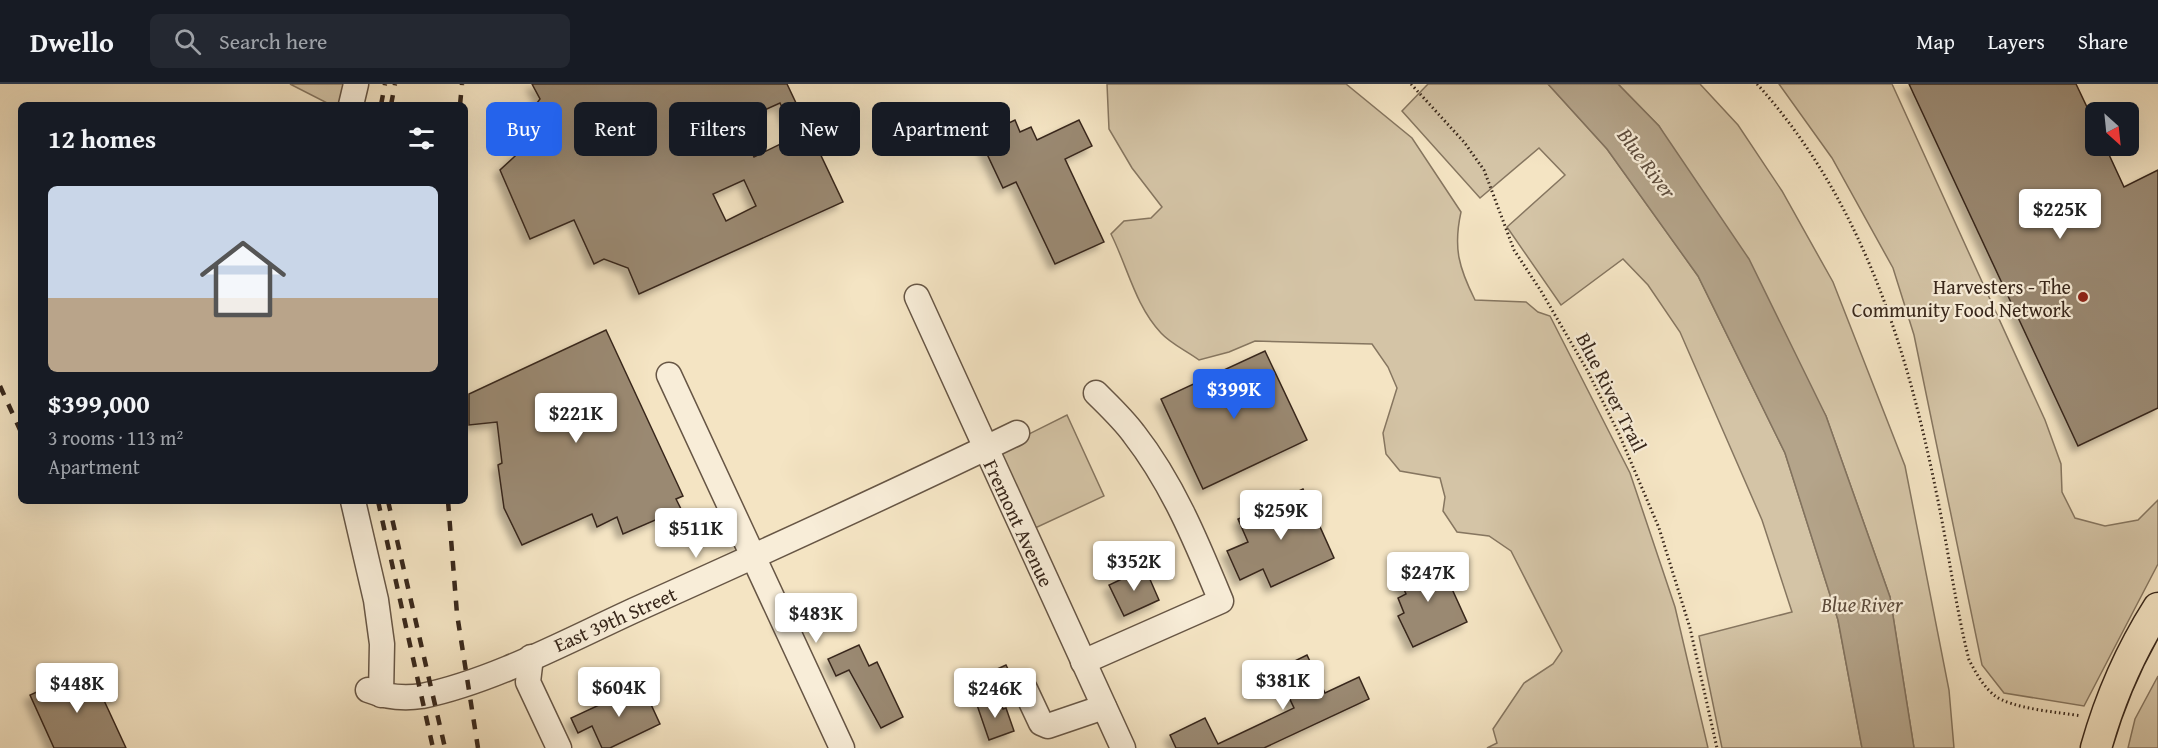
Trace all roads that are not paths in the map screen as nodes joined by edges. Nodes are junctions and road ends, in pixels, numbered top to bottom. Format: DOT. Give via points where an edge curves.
graph roads {
  1 [pos="356,84"];
  2 [pos="352,102"];
  3 [pos="917,297"];
  4 [pos="669,375"];
  5 [pos="1096,393"];
  6 [pos="1017,433"];
  7 [pos="984,448"];
  8 [pos="354,504"];
  9 [pos="752,557"];
  10 [pos="2158,608"];
  11 [pos="531,657"];
  12 [pos="1083,662"];
  13 [pos="1025,689"];
  14 [pos="1104,707"];
  15 [pos="2100,734"];
  16 [pos="559,748"];
  17 [pos="842,748"];
  18 [pos="1124,748"];
  1 -- 2 [label="street"];
  3 -- 7 [label="street, Fremont Avenue"];
  4 -- 9 [label="street"];
  5 -- 12 [label="street" via="1133,433 1161,473 1195,538 1221,601"];
  6 -- 7 [label="street, East 39th Street"];
  7 -- 9 [label="street, East 39th Street"];
  7 -- 12 [label="street, Fremont Avenue"];
  8 -- 11 [label="street, East 39th Street" via="382,644 375,693 420,696"];
  9 -- 11 [label="street, East 39th Street"];
  9 -- 17 [label="street"];
  10 -- 15 [label="main road" via="2142,633"];
  11 -- 16 [label="street" via="528,682"];
  12 -- 14 [label="street, Fremont Avenue"];
  13 -- 14 [label="street" via="1041,723 1048,726"];
  14 -- 18 [label="street, Fremont Avenue"];
}
